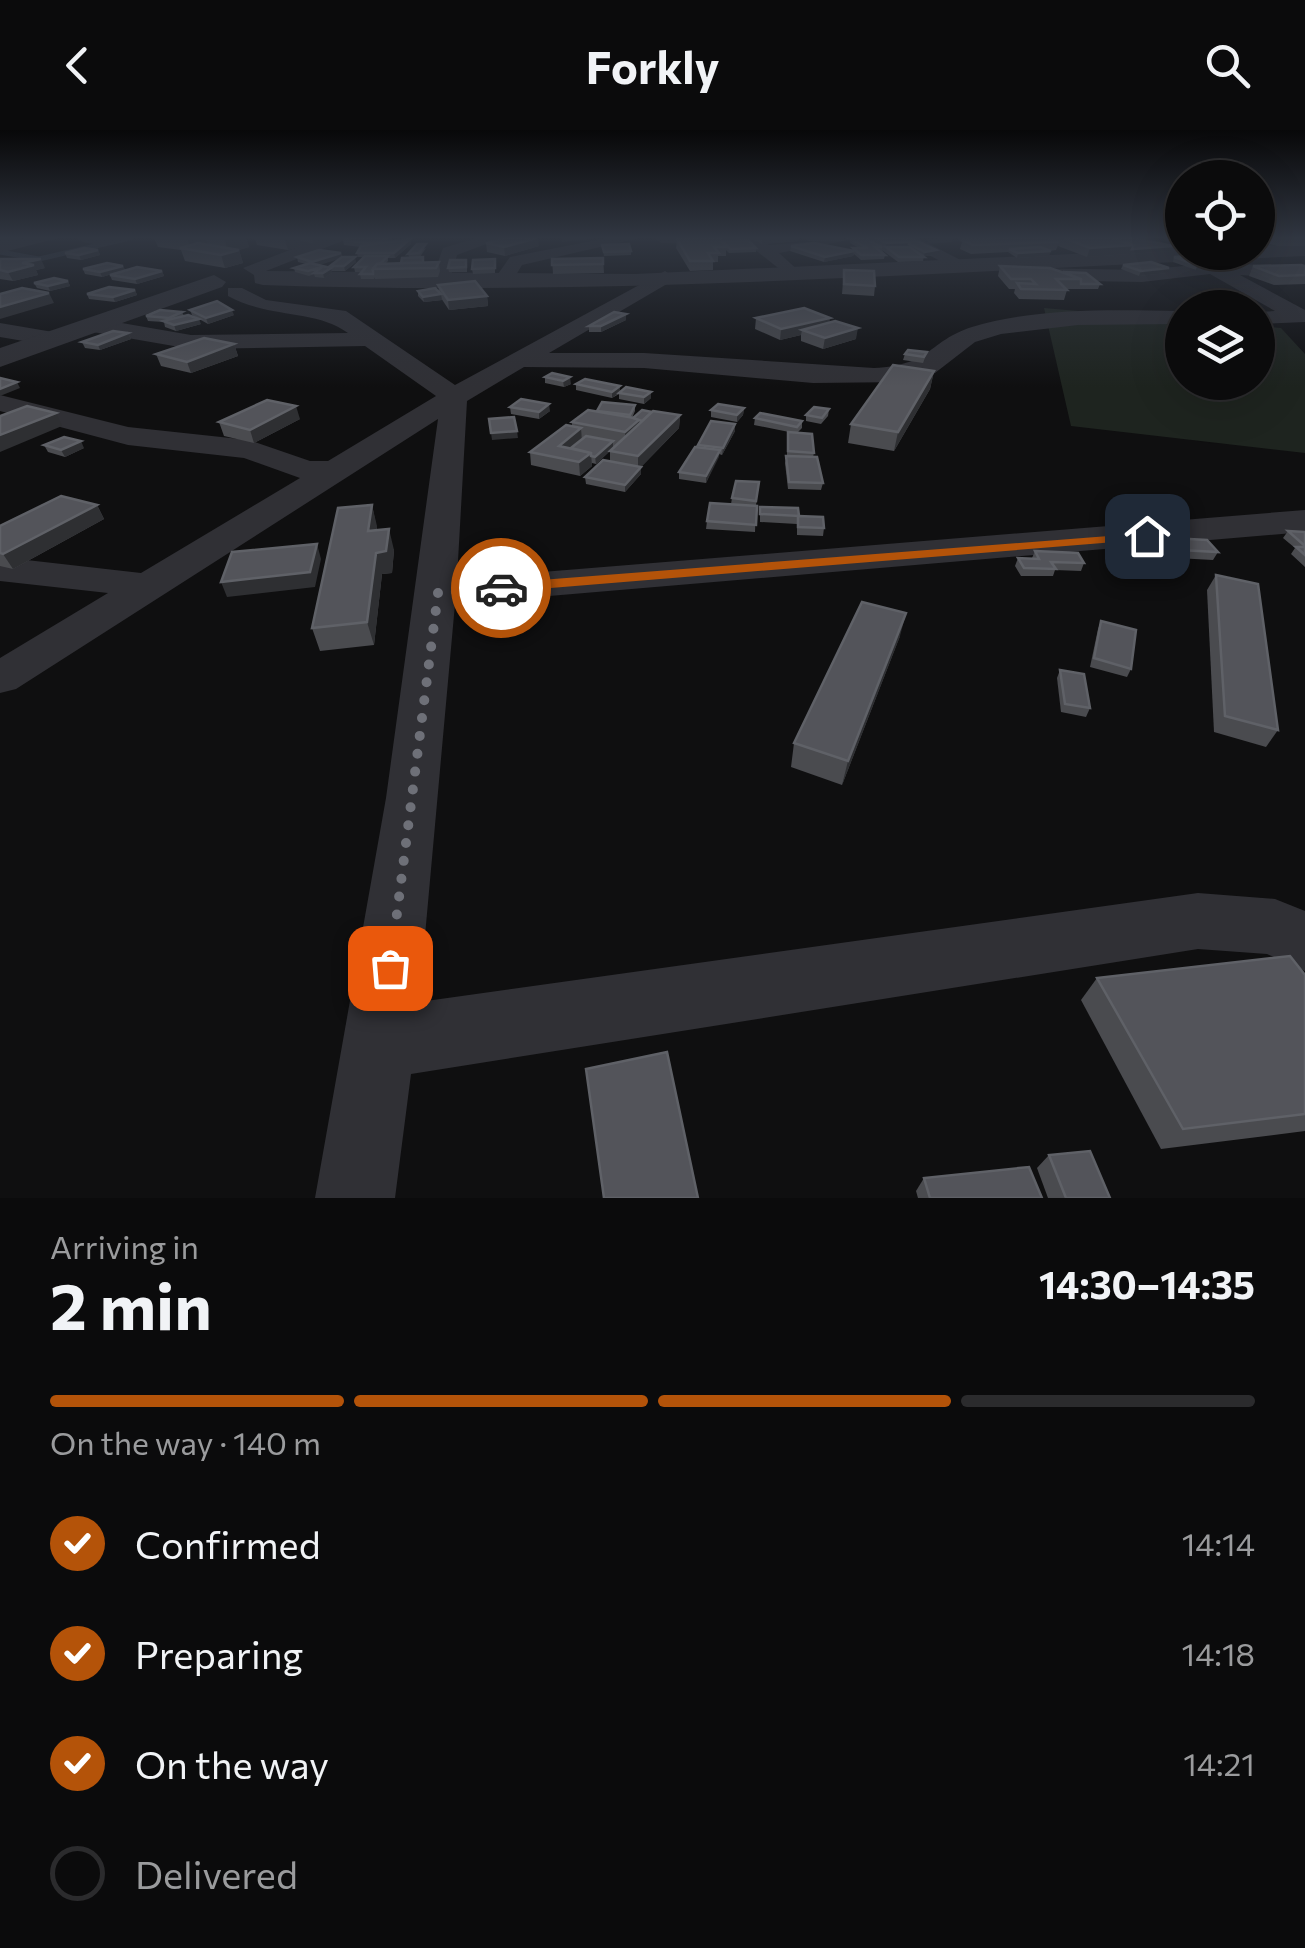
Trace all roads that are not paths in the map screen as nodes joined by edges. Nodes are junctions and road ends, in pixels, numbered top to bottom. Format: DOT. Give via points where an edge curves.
graph roads {
  1 [pos="207,288"];
  2 [pos="252,288"];
  3 [pos="645,288"];
  4 [pos="1275,302"];
  5 [pos="1165,318"];
  6 [pos="1275,318"];
  7 [pos="93,325"];
  8 [pos="0,330"];
  9 [pos="54,339"];
  10 [pos="370,340"];
  11 [pos="0,358"];
  12 [pos="521,360"];
  13 [pos="454,397"];
  14 [pos="0,403"];
  15 [pos="334,471"];
  16 [pos="1305,521"];
  17 [pos="0,569"];
  18 [pos="148,586"];
  19 [pos="438,593"];
  20 [pos="0,678"];
  21 [pos="1305,942"];
  22 [pos="380,1043"];
  23 [pos="355,1198"];
  1 -- 7 [label="street"];
  2 -- 10 [label="street" via="260,306 328,312"];
  3 -- 12 [label="street"];
  4 -- 6 [label="street" via="1301,317"];
  5 -- 12 [label="street" via="989,331 962,341 930,369 867,377 656,361"];
  7 -- 9 [label="street"];
  7 -- 10 [label="street" via="208,342"];
  8 -- 9 [label="street"];
  9 -- 11 [label="street"];
  10 -- 13 [label="street"];
  12 -- 13 [label="street"];
  13 -- 15 [label="street"];
  13 -- 19 [label="street"];
  14 -- 15 [label="street" via="128,436 249,449 306,470"];
  15 -- 18 [label="street"];
  16 -- 19 [label="street"];
  17 -- 18 [label="street"];
  18 -- 20 [label="street"];
  19 -- 22 [label="street"];
  21 -- 22 [label="street" via="1274,926 1198,921"];
  22 -- 23 [label="street"];
}
